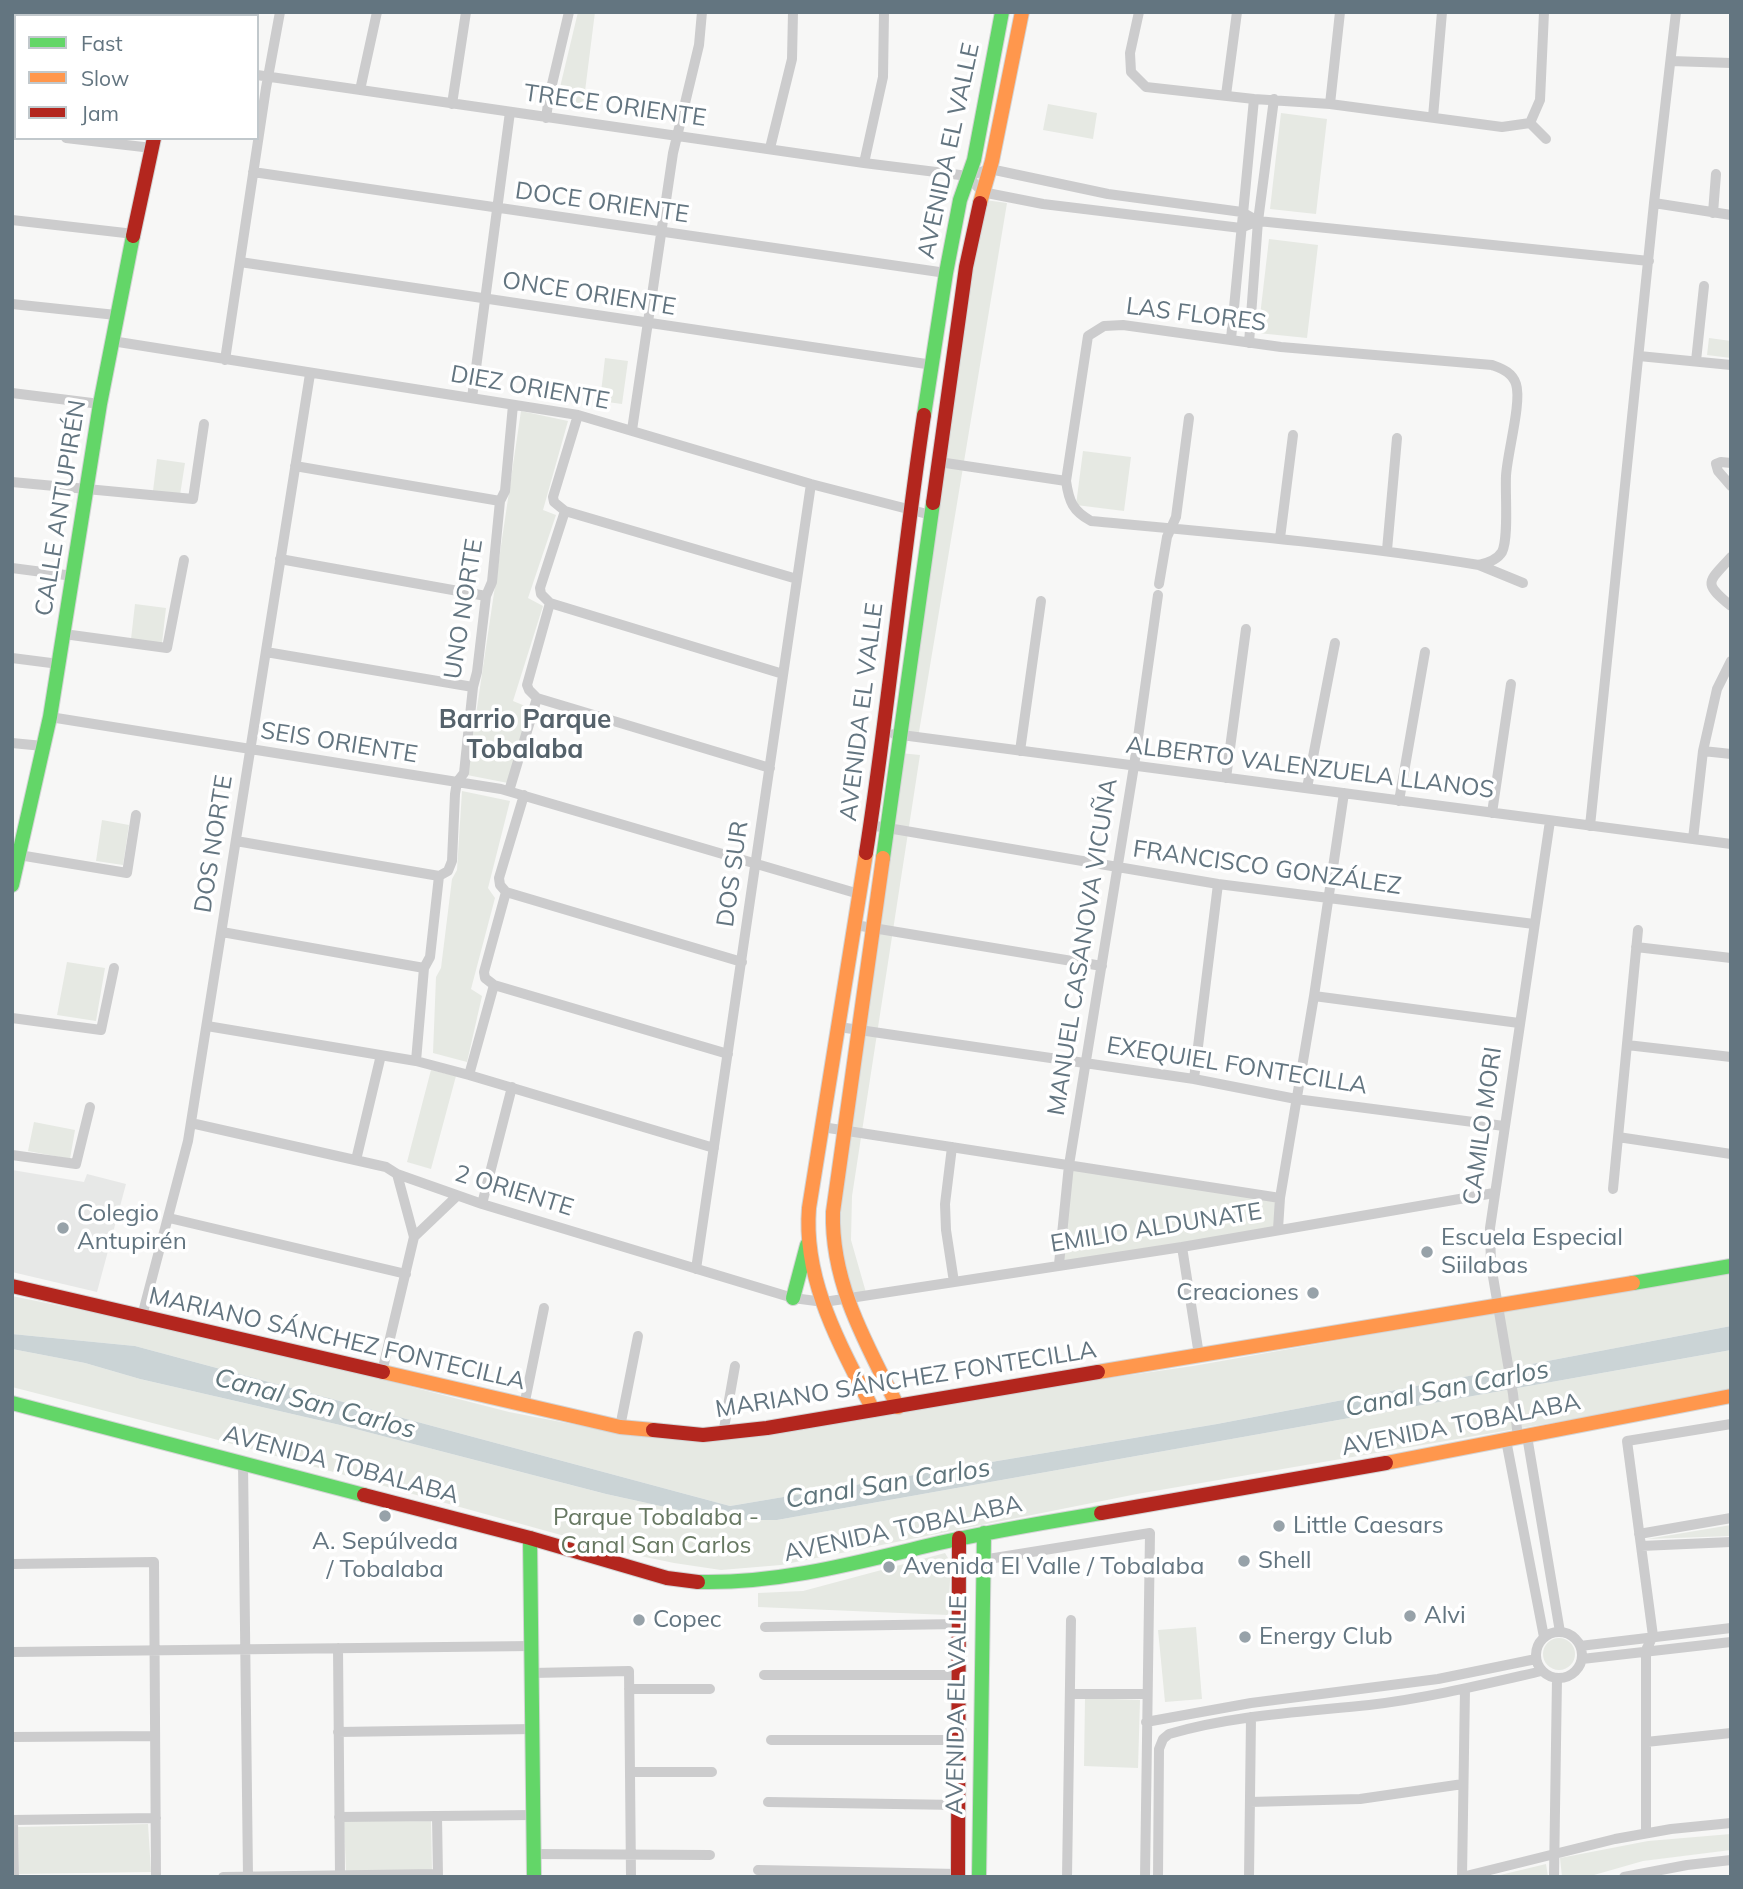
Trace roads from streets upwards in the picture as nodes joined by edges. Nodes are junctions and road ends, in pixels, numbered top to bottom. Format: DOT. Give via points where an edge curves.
graph roads {
  1 [pos="281,12"];
  2 [pos="377,12"];
  3 [pos="466,12"];
  4 [pos="569,12"];
  5 [pos="702,12"];
  6 [pos="793,12"];
  7 [pos="884,12"];
  8 [pos="1002,12"];
  9 [pos="1022,12"];
  10 [pos="1139,12"];
  11 [pos="1237,12"];
  12 [pos="1340,12"];
  13 [pos="1442,12"];
  14 [pos="1544,12"];
  15 [pos="1676,12"];
  16 [pos="1671,61"];
  17 [pos="1731,61"];
  18 [pos="262,76"];
  19 [pos="360,90"];
  20 [pos="1226,95"];
  21 [pos="1254,99"];
  22 [pos="1274,99"];
  23 [pos="452,104"];
  24 [pos="1330,104"];
  25 [pos="259,108"];
  26 [pos="510,112"];
  27 [pos="1433,117"];
  28 [pos="546,118"];
  29 [pos="1530,123"];
  30 [pos="677,138"];
  31 [pos="1546,139"];
  32 [pos="101,140"];
  33 [pos="256,140"];
  34 [pos="153,143"];
  35 [pos="770,148"];
  36 [pos="864,163"];
  37 [pos="989,169"];
  38 [pos="253,172"];
  39 [pos="1716,174"];
  40 [pos="968,176"];
  41 [pos="982,192"];
  42 [pos="1654,204"];
  43 [pos="497,209"];
  44 [pos="1242,212"];
  45 [pos="1713,213"];
  46 [pos="1731,215"];
  47 [pos="12,220"];
  48 [pos="1258,221"];
  49 [pos="1241,228"];
  50 [pos="661,233"];
  51 [pos="134,234"];
  52 [pos="1648,261"];
  53 [pos="240,262"];
  54 [pos="946,273"];
  55 [pos="1704,286"];
  56 [pos="485,299"];
  57 [pos="12,304"];
  58 [pos="116,315"];
  59 [pos="648,324"];
  60 [pos="1231,339"];
  61 [pos="112,341"];
  62 [pos="1249,343"];
  63 [pos="1639,356"];
  64 [pos="225,360"];
  65 [pos="1696,361"];
  66 [pos="933,365"];
  67 [pos="1731,365"];
  68 [pos="310,374"];
  69 [pos="12,393"];
  70 [pos="472,398"];
  71 [pos="100,404"];
  72 [pos="513,405"];
  73 [pos="578,415"];
  74 [pos="1189,418"];
  75 [pos="204,424"];
  76 [pos="632,430"];
  77 [pos="1293,435"];
  78 [pos="1397,438"];
  79 [pos="939,462"];
  80 [pos="1731,463"];
  81 [pos="295,466"];
  82 [pos="1066,481"];
  83 [pos="12,482"];
  84 [pos="811,484"];
  85 [pos="1731,486"];
  86 [pos="86,490"];
  87 [pos="500,501"];
  88 [pos="910,509"];
  89 [pos="565,511"];
  90 [pos="931,515"];
  91 [pos="1170,528"];
  92 [pos="1280,538"];
  93 [pos="1387,550"];
  94 [pos="1731,557"];
  95 [pos="280,559"];
  96 [pos="184,560"];
  97 [pos="1479,565"];
  98 [pos="12,568"];
  99 [pos="73,576"];
  100 [pos="797,579"];
  101 [pos="1523,583"];
  102 [pos="486,596"];
  103 [pos="1041,601"];
  104 [pos="550,603"];
  105 [pos="1731,606"];
  106 [pos="1247,629"];
  107 [pos="64,634"];
  108 [pos="1335,643"];
  109 [pos="265,652"];
  110 [pos="1425,652"];
  111 [pos="12,658"];
  112 [pos="1731,661"];
  113 [pos="59,664"];
  114 [pos="783,674"];
  115 [pos="1511,684"];
  116 [pos="473,687"];
  117 [pos="537,698"];
  118 [pos="50,717"];
  119 [pos="884,733"];
  120 [pos="901,735"];
  121 [pos="12,743"];
  122 [pos="43,746"];
  123 [pos="250,750"];
  124 [pos="1020,751"];
  125 [pos="1703,751"];
  126 [pos="1731,754"];
  127 [pos="1134,766"];
  128 [pos="770,768"];
  129 [pos="1226,778"];
  130 [pos="457,782"];
  131 [pos="1307,789"];
  132 [pos="509,791"];
  133 [pos="1344,793"];
  134 [pos="524,795"];
  135 [pos="1399,801"];
  136 [pos="1492,813"];
  137 [pos="136,815"];
  138 [pos="1550,821"];
  139 [pos="870,825"];
  140 [pos="1590,826"];
  141 [pos="889,828"];
  142 [pos="1693,839"];
  143 [pos="236,841"];
  144 [pos="1731,844"];
  145 [pos="19,855"];
  146 [pos="756,864"];
  147 [pos="1117,868"];
  148 [pos="439,876"];
  149 [pos="12,884"];
  150 [pos="1218,884"];
  151 [pos="506,892"];
  152 [pos="859,894"];
  153 [pos="1328,898"];
  154 [pos="1534,924"];
  155 [pos="855,925"];
  156 [pos="874,928"];
  157 [pos="1638,930"];
  158 [pos="222,932"];
  159 [pos="1636,947"];
  160 [pos="1731,958"];
  161 [pos="742,962"];
  162 [pos="1101,966"];
  163 [pos="114,968"];
  164 [pos="424,968"];
  165 [pos="494,985"];
  166 [pos="1314,996"];
  167 [pos="12,1018"];
  168 [pos="1520,1023"];
  169 [pos="207,1026"];
  170 [pos="839,1027"];
  171 [pos="860,1031"];
  172 [pos="1627,1045"];
  173 [pos="728,1054"];
  174 [pos="381,1055"];
  175 [pos="1731,1057"];
  176 [pos="416,1062"];
  177 [pos="1086,1064"];
  178 [pos="469,1074"];
  179 [pos="1194,1079"];
  180 [pos="512,1087"];
  181 [pos="1296,1099"];
  182 [pos="90,1108"];
  183 [pos="191,1123"];
  184 [pos="822,1126"];
  185 [pos="1504,1126"];
  186 [pos="844,1130"];
  187 [pos="1618,1137"];
  188 [pos="952,1147"];
  189 [pos="714,1148"];
  190 [pos="1731,1154"];
  191 [pos="12,1155"];
  192 [pos="356,1160"];
  193 [pos="1069,1165"];
  194 [pos="397,1174"];
  195 [pos="1613,1189"];
  196 [pos="1494,1193"];
  197 [pos="457,1196"];
  198 [pos="1280,1198"];
  199 [pos="482,1204"];
  200 [pos="169,1218"];
  201 [pos="1278,1229"];
  202 [pos="414,1237"];
  203 [pos="807,1244"];
  204 [pos="1182,1247"];
  205 [pos="1059,1265"];
  206 [pos="1731,1266"];
  207 [pos="696,1269"];
  208 [pos="406,1273"];
  209 [pos="954,1282"];
  210 [pos="12,1286"];
  211 [pos="793,1298"];
  212 [pos="848,1299"];
  213 [pos="824,1302"];
  214 [pos="1497,1307"];
  215 [pos="544,1308"];
  216 [pos="142,1317"];
  217 [pos="638,1336"];
  218 [pos="1199,1355"];
  219 [pos="735,1366"];
  220 [pos="382,1372"];
  221 [pos="1731,1395"];
  222 [pos="12,1403"];
  223 [pos="524,1406"];
  224 [pos="898,1407"];
  225 [pos="873,1410"];
  226 [pos="1731,1424"];
  227 [pos="620,1427"];
  228 [pos="723,1434"];
  229 [pos="1517,1438"];
  230 [pos="243,1462"];
  231 [pos="1539,1518"];
  232 [pos="1731,1518"];
  233 [pos="1521,1520"];
  234 [pos="984,1533"];
  235 [pos="1639,1534"];
  236 [pos="530,1538"];
  237 [pos="959,1538"];
  238 [pos="1731,1542"];
  239 [pos="1641,1546"];
  240 [pos="982,1560"];
  241 [pos="12,1564"];
  242 [pos="1071,1620"];
  243 [pos="959,1624"];
  244 [pos="765,1628"];
  245 [pos="1731,1628"];
  246 [pos="1560,1632"];
  247 [pos="1653,1636"];
  248 [pos="1544,1637"];
  249 [pos="1731,1642"];
  250 [pos="531,1646"];
  251 [pos="958,1646"];
  252 [pos="1580,1646"];
  253 [pos="338,1648"];
  254 [pos="245,1649"];
  255 [pos="155,1650"];
  256 [pos="1646,1650"];
  257 [pos="12,1652"];
  258 [pos="1536,1659"];
  259 [pos="1582,1659"];
  260 [pos="980,1665"];
  261 [pos="1542,1671"];
  262 [pos="532,1672"];
  263 [pos="764,1675"];
  264 [pos="958,1675"];
  265 [pos="1557,1678"];
  266 [pos="629,1689"];
  267 [pos="710,1689"];
  268 [pos="1465,1689"];
  269 [pos="1070,1694"];
  270 [pos="1147,1694"];
  271 [pos="1251,1717"];
  272 [pos="1146,1722"];
  273 [pos="533,1730"];
  274 [pos="338,1732"];
  275 [pos="1731,1733"];
  276 [pos="155,1736"];
  277 [pos="12,1737"];
  278 [pos="771,1740"];
  279 [pos="958,1740"];
  280 [pos="1646,1742"];
  281 [pos="630,1772"];
  282 [pos="712,1772"];
  283 [pos="1463,1784"];
  284 [pos="768,1802"];
  285 [pos="1250,1802"];
  286 [pos="958,1805"];
  287 [pos="534,1815"];
  288 [pos="437,1816"];
  289 [pos="339,1817"];
  290 [pos="156,1818"];
  291 [pos="13,1820"];
  292 [pos="1731,1823"];
  293 [pos="1646,1833"];
  294 [pos="534,1854"];
  295 [pos="631,1854"];
  296 [pos="1554,1854"];
  297 [pos="710,1855"];
  298 [pos="1731,1860"];
  299 [pos="758,1871"];
  300 [pos="1646,1874"];
  301 [pos="340,1875"];
  302 [pos="438,1875"];
  303 [pos="958,1875"];
  304 [pos="14,1877"];
  305 [pos="156,1877"];
  306 [pos="223,1877"];
  307 [pos="248,1877"];
  308 [pos="534,1877"];
  309 [pos="631,1877"];
  310 [pos="978,1877"];
  311 [pos="1068,1877"];
  312 [pos="1144,1877"];
  313 [pos="1158,1877"];
  314 [pos="1249,1877"];
  315 [pos="1462,1877"];
  316 [pos="1554,1877"];
  317 [pos="1623,1877"];
  1 -- 18 [label="street"];
  2 -- 19 [label="street"];
  3 -- 23 [label="street"];
  4 -- 28 [label="street"];
  5 -- 30 [label="street"];
  6 -- 35 [label="street" via="792,59"];
  7 -- 36 [label="street" via="883,77"];
  8 -- 40 [label="street, AVENIDA EL VALLE"];
  9 -- 37 [label="street, AVENIDA EL VALLE"];
  10 -- 20 [label="street" via="1130,53 1131,72 1146,87"];
  11 -- 20 [label="street"];
  12 -- 24 [label="street"];
  13 -- 27 [label="street"];
  14 -- 29 [label="street" via="1539,100"];
  15 -- 16 [label="street"];
  16 -- 17 [label="street"];
  16 -- 42 [label="street"];
  18 -- 19 [label="street, TRECE ORIENTE"];
  18 -- 25 [label="street"];
  19 -- 23 [label="street, TRECE ORIENTE"];
  20 -- 21 [label="street"];
  21 -- 22 [label="street"];
  21 -- 44 [label="street"];
  22 -- 24 [label="street"];
  22 -- 48 [label="street"];
  23 -- 26 [label="street, TRECE ORIENTE"];
  24 -- 27 [label="street"];
  26 -- 28 [label="street, TRECE ORIENTE"];
  26 -- 43 [label="street"];
  27 -- 29 [label="street" via="1502,127"];
  28 -- 30 [label="street, TRECE ORIENTE"];
  29 -- 31 [label="street"];
  30 -- 35 [label="street, TRECE ORIENTE"];
  30 -- 50 [label="street"];
  32 -- 34 [label="street"];
  33 -- 38 [label="street"];
  34 -- 51 [label="street, CALLE ANTUPIRÉN"];
  35 -- 36 [label="street, TRECE ORIENTE"];
  36 -- 40 [label="street, TRECE ORIENTE"];
  37 -- 40 [label="street, TRECE ORIENTE"];
  37 -- 41 [label="street, AVENIDA EL VALLE"];
  37 -- 44 [label="street" via="1108,194"];
  38 -- 43 [label="street, DOCE ORIENTE"];
  38 -- 53 [label="street"];
  39 -- 45 [label="street"];
  40 -- 41 [label="street"];
  40 -- 54 [label="street, AVENIDA EL VALLE"];
  41 -- 49 [label="street"];
  41 -- 79 [label="street, AVENIDA EL VALLE"];
  42 -- 45 [label="street"];
  42 -- 52 [label="street"];
  43 -- 50 [label="street, DOCE ORIENTE"];
  43 -- 56 [label="street"];
  44 -- 48 [label="street"];
  44 -- 49 [label="street"];
  45 -- 46 [label="street"];
  47 -- 51 [label="street"];
  48 -- 49 [label="street"];
  48 -- 52 [label="street"];
  48 -- 62 [label="street"];
  49 -- 60 [label="street"];
  50 -- 54 [label="street, DOCE ORIENTE"];
  50 -- 59 [label="street"];
  51 -- 58 [label="street, CALLE ANTUPIRÉN"];
  52 -- 63 [label="street"];
  53 -- 56 [label="street, ONCE ORIENTE"];
  53 -- 64 [label="street"];
  54 -- 66 [label="street, AVENIDA EL VALLE"];
  55 -- 65 [label="street"];
  56 -- 59 [label="street, ONCE ORIENTE"];
  56 -- 70 [label="street"];
  57 -- 58 [label="street"];
  58 -- 61 [label="street, CALLE ANTUPIRÉN"];
  59 -- 66 [label="street, ONCE ORIENTE"];
  59 -- 76 [label="street"];
  60 -- 62 [label="street, LAS FLORES"];
  60 -- 82 [label="street, LAS FLORES" via="1123,325 1104,326 1088,336"];
  61 -- 64 [label="street, DIEZ ORIENTE"];
  61 -- 71 [label="street, CALLE ANTUPIRÉN"];
  62 -- 97 [label="street, LAS FLORES" via="1492,365 1508,371 1516,383 1517,397 1502,551 1492,562"];
  63 -- 65 [label="street"];
  63 -- 140 [label="street"];
  64 -- 68 [label="street, DIEZ ORIENTE"];
  65 -- 67 [label="street"];
  66 -- 88 [label="street, AVENIDA EL VALLE"];
  68 -- 70 [label="street, DIEZ ORIENTE"];
  68 -- 81 [label="street, DOS NORTE"];
  69 -- 71 [label="street"];
  70 -- 72 [label="street, DIEZ ORIENTE"];
  71 -- 86 [label="street, CALLE ANTUPIRÉN"];
  72 -- 73 [label="street, DIEZ ORIENTE"];
  72 -- 87 [label="street, UNO NORTE" via="505,491"];
  73 -- 76 [label="street, DIEZ ORIENTE"];
  73 -- 89 [label="street" via="553,497"];
  74 -- 91 [label="street, MANUEL CASANOVA VICUÑA" via="1176,517"];
  75 -- 86 [label="street" via="193,499"];
  76 -- 84 [label="street, DIEZ ORIENTE"];
  77 -- 92 [label="street"];
  78 -- 93 [label="street"];
  79 -- 82 [label="street"];
  79 -- 90 [label="street, AVENIDA EL VALLE"];
  80 -- 85 [label="street" via="1716,464"];
  81 -- 87 [label="street"];
  81 -- 95 [label="street, DOS NORTE"];
  82 -- 91 [label="street, LAS FLORES" via="1069,502 1091,522"];
  83 -- 86 [label="street"];
  84 -- 88 [label="street, DIEZ ORIENTE"];
  84 -- 100 [label="street, DOS SUR"];
  86 -- 99 [label="street, CALLE ANTUPIRÉN"];
  87 -- 102 [label="street, UNO NORTE" via="492,582"];
  88 -- 90 [label="street, DIEZ ORIENTE"];
  88 -- 119 [label="street, AVENIDA EL VALLE"];
  89 -- 100 [label="street"];
  89 -- 104 [label="street" via="540,588"];
  90 -- 120 [label="street, AVENIDA EL VALLE"];
  91 -- 92 [label="street, LAS FLORES"];
  91 -- 127 [label="street, MANUEL CASANOVA VICUÑA"];
  92 -- 93 [label="street, LAS FLORES"];
  93 -- 97 [label="street, LAS FLORES"];
  94 -- 105 [label="street" via="1710,586"];
  95 -- 102 [label="street"];
  95 -- 109 [label="street, DOS NORTE"];
  96 -- 107 [label="street" via="167,648"];
  97 -- 101 [label="street, LAS FLORES"];
  98 -- 99 [label="street"];
  99 -- 107 [label="street, CALLE ANTUPIRÉN"];
  100 -- 114 [label="street, DOS SUR"];
  102 -- 116 [label="street, UNO NORTE"];
  103 -- 124 [label="street"];
  104 -- 114 [label="street"];
  104 -- 117 [label="street" via="527,685"];
  106 -- 129 [label="street"];
  107 -- 113 [label="street, CALLE ANTUPIRÉN"];
  108 -- 131 [label="street"];
  109 -- 116 [label="street"];
  109 -- 123 [label="street, DOS NORTE"];
  110 -- 135 [label="street"];
  111 -- 113 [label="street"];
  112 -- 125 [label="street" via="1717,689"];
  113 -- 118 [label="street, CALLE ANTUPIRÉN"];
  114 -- 128 [label="street, DOS SUR"];
  115 -- 136 [label="street"];
  116 -- 130 [label="street, UNO NORTE" via="464,773"];
  117 -- 128 [label="street"];
  117 -- 132 [label="street"];
  118 -- 122 [label="street, CALLE ANTUPIRÉN"];
  118 -- 123 [label="street, SEIS ORIENTE"];
  119 -- 120 [label="street, ALBERTO VALENZUELA LLANOS"];
  119 -- 139 [label="street, AVENIDA EL VALLE"];
  120 -- 124 [label="street, ALBERTO VALENZUELA LLANOS"];
  120 -- 141 [label="street, AVENIDA EL VALLE"];
  121 -- 122 [label="street"];
  122 -- 145 [label="street, CALLE ANTUPIRÉN"];
  123 -- 130 [label="street, SEIS ORIENTE"];
  123 -- 143 [label="street, DOS NORTE"];
  124 -- 127 [label="street, ALBERTO VALENZUELA LLANOS"];
  125 -- 126 [label="street"];
  125 -- 142 [label="street"];
  127 -- 129 [label="street, ALBERTO VALENZUELA LLANOS"];
  127 -- 147 [label="street, MANUEL CASANOVA VICUÑA"];
  128 -- 146 [label="street, DOS SUR"];
  129 -- 131 [label="street, ALBERTO VALENZUELA LLANOS"];
  130 -- 132 [label="street, SEIS ORIENTE"];
  130 -- 148 [label="street, UNO NORTE" via="452,861 448,871"];
  131 -- 133 [label="street, ALBERTO VALENZUELA LLANOS"];
  132 -- 134 [label="street, SEIS ORIENTE"];
  133 -- 135 [label="street, ALBERTO VALENZUELA LLANOS"];
  133 -- 153 [label="street"];
  134 -- 146 [label="street, SEIS ORIENTE"];
  134 -- 151 [label="street" via="499,878"];
  135 -- 136 [label="street, ALBERTO VALENZUELA LLANOS"];
  136 -- 138 [label="street, ALBERTO VALENZUELA LLANOS"];
  137 -- 145 [label="street" via="127,873"];
  138 -- 140 [label="street, ALBERTO VALENZUELA LLANOS"];
  138 -- 154 [label="street, CAMILO MORI"];
  139 -- 141 [label="street, FRANCISCO GONZÁLEZ"];
  139 -- 152 [label="street, AVENIDA EL VALLE"];
  140 -- 142 [label="street, ALBERTO VALENZUELA LLANOS"];
  141 -- 147 [label="street, FRANCISCO GONZÁLEZ"];
  141 -- 156 [label="street, AVENIDA EL VALLE"];
  142 -- 144 [label="street, ALBERTO VALENZUELA LLANOS"];
  143 -- 148 [label="street"];
  143 -- 158 [label="street, DOS NORTE"];
  145 -- 149 [label="street, CALLE ANTUPIRÉN"];
  146 -- 152 [label="street, SEIS ORIENTE"];
  146 -- 161 [label="street, DOS SUR"];
  147 -- 150 [label="street, FRANCISCO GONZÁLEZ"];
  147 -- 162 [label="street, MANUEL CASANOVA VICUÑA"];
  148 -- 164 [label="street, UNO NORTE" via="430,957"];
  150 -- 153 [label="street, FRANCISCO GONZÁLEZ"];
  150 -- 179 [label="street"];
  151 -- 161 [label="street"];
  151 -- 165 [label="street" via="484,972"];
  152 -- 155 [label="street, AVENIDA EL VALLE"];
  153 -- 154 [label="street, FRANCISCO GONZÁLEZ"];
  153 -- 166 [label="street"];
  154 -- 168 [label="street, CAMILO MORI"];
  155 -- 156 [label="street"];
  155 -- 170 [label="street, AVENIDA EL VALLE"];
  156 -- 162 [label="street"];
  156 -- 171 [label="street, AVENIDA EL VALLE"];
  157 -- 159 [label="street"];
  158 -- 164 [label="street"];
  158 -- 169 [label="street, DOS NORTE"];
  159 -- 160 [label="street"];
  159 -- 172 [label="street"];
  161 -- 173 [label="street, DOS SUR"];
  162 -- 177 [label="street, MANUEL CASANOVA VICUÑA"];
  163 -- 167 [label="street" via="101,1030"];
  164 -- 176 [label="street, UNO NORTE"];
  165 -- 173 [label="street"];
  165 -- 178 [label="street"];
  166 -- 168 [label="street"];
  166 -- 181 [label="street"];
  168 -- 185 [label="street, CAMILO MORI"];
  169 -- 174 [label="street"];
  169 -- 183 [label="street, DOS NORTE"];
  170 -- 171 [label="street, EXEQUIEL FONTECILLA"];
  170 -- 184 [label="street, AVENIDA EL VALLE"];
  171 -- 177 [label="street, EXEQUIEL FONTECILLA"];
  171 -- 186 [label="street, AVENIDA EL VALLE"];
  172 -- 175 [label="street"];
  172 -- 187 [label="street"];
  173 -- 189 [label="street, DOS SUR"];
  174 -- 176 [label="street"];
  174 -- 192 [label="street"];
  176 -- 178 [label="street"];
  177 -- 179 [label="street, EXEQUIEL FONTECILLA"];
  177 -- 193 [label="street, MANUEL CASANOVA VICUÑA"];
  178 -- 180 [label="street"];
  179 -- 181 [label="street, EXEQUIEL FONTECILLA"];
  180 -- 189 [label="street"];
  180 -- 199 [label="street"];
  181 -- 185 [label="street, EXEQUIEL FONTECILLA"];
  181 -- 198 [label="street"];
  182 -- 191 [label="street" via="76,1164"];
  183 -- 192 [label="street, 2 ORIENTE"];
  183 -- 200 [label="street, DOS NORTE"];
  184 -- 186 [label="street"];
  184 -- 203 [label="street, AVENIDA EL VALLE"];
  185 -- 196 [label="street, CAMILO MORI"];
  186 -- 188 [label="street"];
  186 -- 212 [label="street, AVENIDA EL VALLE" via="832,1242"];
  187 -- 190 [label="street"];
  187 -- 195 [label="street"];
  188 -- 193 [label="street"];
  188 -- 209 [label="street" via="945,1204"];
  189 -- 207 [label="street, DOS SUR"];
  192 -- 194 [label="street, 2 ORIENTE"];
  193 -- 198 [label="street"];
  193 -- 205 [label="street, MANUEL CASANOVA VICUÑA"];
  194 -- 197 [label="street, 2 ORIENTE"];
  194 -- 202 [label="street"];
  196 -- 201 [label="street, EMILIO ALDUNATE"];
  196 -- 214 [label="street, CAMILO MORI" via="1490,1265"];
  197 -- 199 [label="street, 2 ORIENTE"];
  197 -- 202 [label="street"];
  198 -- 201 [label="street"];
  199 -- 207 [label="street, 2 ORIENTE"];
  200 -- 208 [label="street"];
  200 -- 216 [label="street, DOS NORTE"];
  201 -- 204 [label="street, EMILIO ALDUNATE"];
  202 -- 208 [label="street"];
  203 -- 211 [label="street"];
  203 -- 213 [label="street, AVENIDA EL VALLE"];
  204 -- 205 [label="street, EMILIO ALDUNATE"];
  204 -- 218 [label="street"];
  205 -- 209 [label="street, EMILIO ALDUNATE"];
  206 -- 214 [label="street, MARIANO SÁNCHEZ FONTECILLA"];
  207 -- 211 [label="street, 2 ORIENTE"];
  208 -- 220 [label="street"];
  209 -- 212 [label="street, EMILIO ALDUNATE"];
  210 -- 216 [label="street, MARIANO SÁNCHEZ FONTECILLA"];
  211 -- 213 [label="street, 2 ORIENTE"];
  212 -- 213 [label="street, EMILIO ALDUNATE"];
  212 -- 224 [label="street, AVENIDA EL VALLE"];
  213 -- 225 [label="street, AVENIDA EL VALLE"];
  214 -- 218 [label="street, MARIANO SÁNCHEZ FONTECILLA"];
  214 -- 229 [label="street, CAMILO MORI"];
  215 -- 223 [label="street"];
  216 -- 220 [label="street, MARIANO SÁNCHEZ FONTECILLA"];
  217 -- 227 [label="street"];
  218 -- 224 [label="street, MARIANO SÁNCHEZ FONTECILLA"];
  219 -- 228 [label="street"];
  220 -- 223 [label="street, MARIANO SÁNCHEZ FONTECILLA"];
  221 -- 229 [label="street, AVENIDA TOBALABA"];
  222 -- 230 [label="street, AVENIDA TOBALABA"];
  223 -- 227 [label="street, MARIANO SÁNCHEZ FONTECILLA"];
  224 -- 225 [label="street, MARIANO SÁNCHEZ FONTECILLA"];
  225 -- 228 [label="street, MARIANO SÁNCHEZ FONTECILLA"];
  226 -- 235 [label="street" via="1627,1441"];
  227 -- 228 [label="street, MARIANO SÁNCHEZ FONTECILLA"];
  229 -- 231 [label="street"];
  229 -- 233 [label="street"];
  229 -- 234 [label="street, AVENIDA TOBALABA"];
  230 -- 236 [label="street, AVENIDA TOBALABA"];
  230 -- 254 [label="street"];
  231 -- 233 [label="street"];
  231 -- 246 [label="street"];
  232 -- 235 [label="street"];
  233 -- 248 [label="street"];
  234 -- 237 [label="street, AVENIDA TOBALABA"];
  234 -- 240 [label="street, AVENIDA EL VALLE"];
  235 -- 239 [label="street"];
  236 -- 237 [label="street, AVENIDA TOBALABA" via="667,1577 735,1583 791,1577"];
  236 -- 250 [label="street"];
  237 -- 243 [label="street, AVENIDA EL VALLE"];
  238 -- 239 [label="street"];
  239 -- 247 [label="street"];
  240 -- 260 [label="street, AVENIDA EL VALLE"];
  240 -- 270 [label="street, AVENIDA TOBALABA" via="1150,1533"];
  241 -- 255 [label="street" via="154,1562"];
  242 -- 269 [label="street"];
  243 -- 244 [label="street"];
  243 -- 251 [label="street, AVENIDA EL VALLE"];
  245 -- 247 [label="street"];
  246 -- 248 [label="street"];
  246 -- 252 [label="street"];
  247 -- 252 [label="street"];
  247 -- 256 [label="street"];
  248 -- 258 [label="street"];
  249 -- 256 [label="street"];
  250 -- 253 [label="street"];
  250 -- 262 [label="street"];
  251 -- 260 [label="street" via="976,1651"];
  251 -- 264 [label="street, AVENIDA EL VALLE"];
  252 -- 259 [label="street"];
  253 -- 254 [label="street"];
  253 -- 274 [label="street"];
  254 -- 255 [label="street"];
  254 -- 307 [label="street"];
  255 -- 257 [label="street"];
  255 -- 276 [label="street"];
  256 -- 259 [label="street"];
  256 -- 280 [label="street"];
  258 -- 261 [label="street"];
  258 -- 272 [label="street" via="1438,1679"];
  259 -- 265 [label="street" via="1573,1674"];
  260 -- 310 [label="street, AVENIDA EL VALLE"];
  261 -- 265 [label="street"];
  261 -- 268 [label="street"];
  262 -- 266 [label="street" via="629,1671"];
  262 -- 273 [label="street"];
  263 -- 264 [label="street"];
  264 -- 279 [label="street, AVENIDA EL VALLE"];
  265 -- 296 [label="street"];
  266 -- 267 [label="street"];
  266 -- 281 [label="street"];
  268 -- 271 [label="street"];
  268 -- 283 [label="street"];
  269 -- 270 [label="street"];
  269 -- 311 [label="street"];
  270 -- 272 [label="street"];
  271 -- 285 [label="street"];
  271 -- 313 [label="street" via="1172,1733 1163,1739 1159,1749"];
  272 -- 312 [label="street"];
  273 -- 274 [label="street"];
  273 -- 287 [label="street"];
  274 -- 289 [label="street"];
  275 -- 280 [label="street"];
  276 -- 277 [label="street"];
  276 -- 290 [label="street"];
  278 -- 279 [label="street"];
  279 -- 286 [label="street, AVENIDA EL VALLE"];
  280 -- 293 [label="street"];
  281 -- 282 [label="street"];
  281 -- 295 [label="street"];
  283 -- 285 [label="street" via="1360,1799"];
  283 -- 315 [label="street"];
  284 -- 286 [label="street"];
  285 -- 314 [label="street"];
  286 -- 303 [label="street, AVENIDA EL VALLE"];
  287 -- 288 [label="street"];
  287 -- 294 [label="street"];
  288 -- 289 [label="street"];
  288 -- 302 [label="street"];
  289 -- 301 [label="street"];
  290 -- 291 [label="street"];
  290 -- 305 [label="street"];
  291 -- 304 [label="street"];
  292 -- 293 [label="street"];
  293 -- 296 [label="street"];
  294 -- 295 [label="street"];
  294 -- 308 [label="street"];
  295 -- 297 [label="street"];
  295 -- 309 [label="street"];
  296 -- 315 [label="street"];
  296 -- 316 [label="street"];
  298 -- 300 [label="street"];
  299 -- 303 [label="street"];
  300 -- 317 [label="street"];
  301 -- 302 [label="street"];
  301 -- 307 [label="street"];
  306 -- 307 [label="street"];
}
